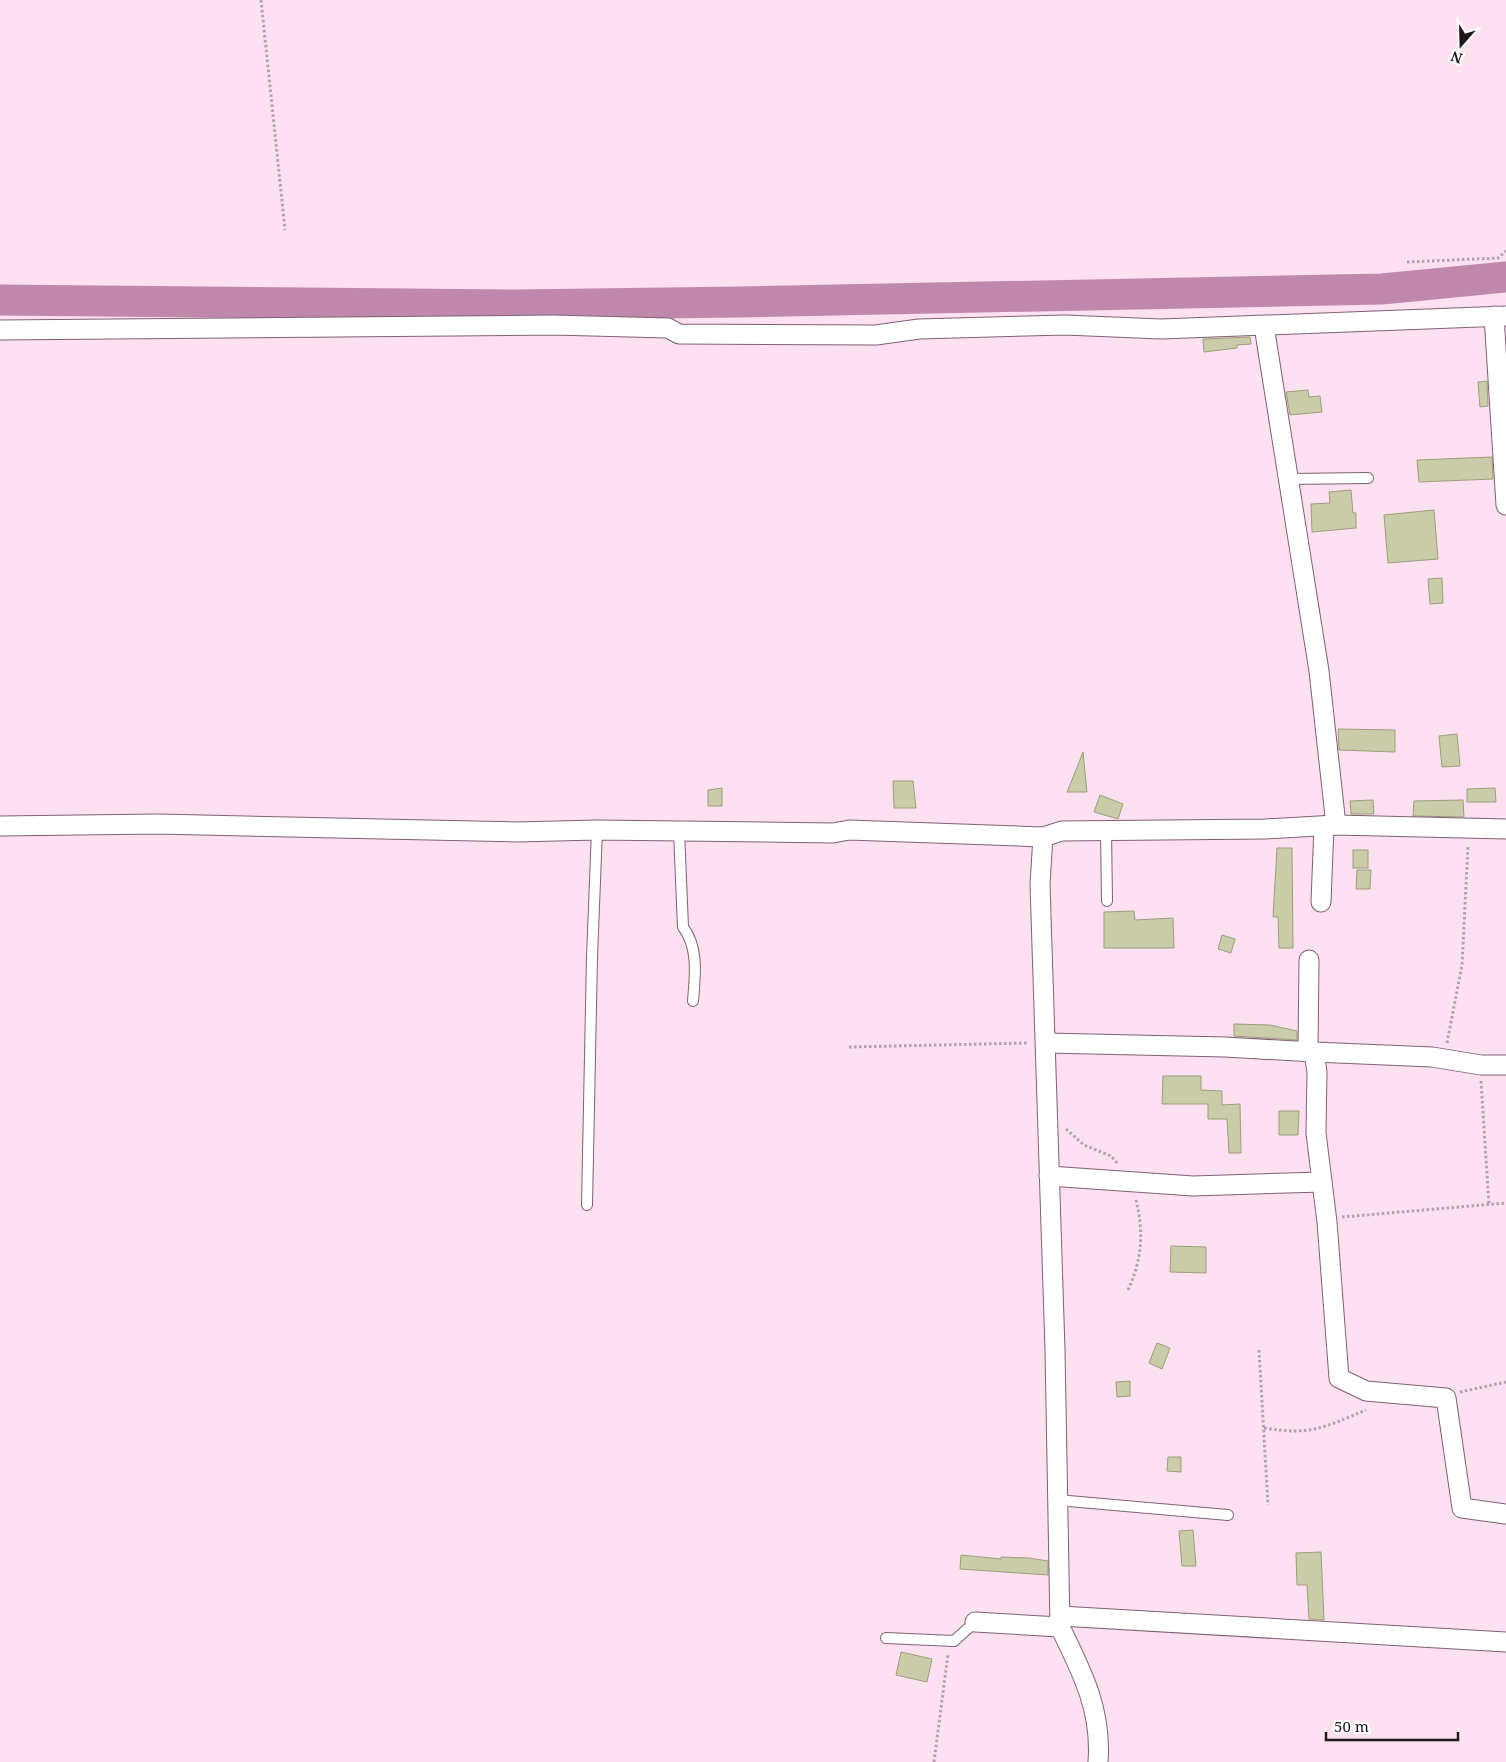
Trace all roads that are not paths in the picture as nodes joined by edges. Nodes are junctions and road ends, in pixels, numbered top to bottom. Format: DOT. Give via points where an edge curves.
graph roads {
  1 [pos="1500,316"];
  2 [pos="1264,326"];
  3 [pos="0,330"];
  4 [pos="1368,478"];
  5 [pos="1289,479"];
  6 [pos="1506,505"];
  7 [pos="0,826"];
  8 [pos="1330,826"];
  9 [pos="1506,829"];
  10 [pos="597,830"];
  11 [pos="679,831"];
  12 [pos="1106,831"];
  13 [pos="1042,837"];
  14 [pos="1107,901"];
  15 [pos="1321,902"];
  16 [pos="1310,960"];
  17 [pos="693,1001"];
  18 [pos="1046,1043"];
  19 [pos="1311,1052"];
  20 [pos="1506,1065"];
  21 [pos="1049,1176"];
  22 [pos="1322,1182"];
  23 [pos="587,1205"];
  24 [pos="1058,1500"];
  25 [pos="1506,1514"];
  26 [pos="1228,1515"];
  27 [pos="975,1622"];
  28 [pos="1060,1622"];
  29 [pos="886,1638"];
  30 [pos="1506,1642"];
  31 [pos="1098,1762"];
  1 -- 2 [label="street"];
  1 -- 6 [label="street"];
  2 -- 3 [label="street" via="1153,329 1065,325 919,329 876,335 679,334 668,328 553,325"];
  2 -- 5 [label="street"];
  4 -- 5 [label="lane"];
  5 -- 8 [label="street" via="1319,671"];
  7 -- 10 [label="street" via="158,824"];
  8 -- 9 [label="street"];
  8 -- 12 [label="street" via="1265,830"];
  8 -- 15 [label="street"];
  10 -- 11 [label="street"];
  10 -- 23 [label="lane"];
  11 -- 13 [label="street" via="833,833 849,830"];
  11 -- 17 [label="lane" via="683,927 696,959"];
  12 -- 13 [label="street" via="1062,831"];
  12 -- 14 [label="lane"];
  13 -- 18 [label="street" via="1040,884"];
  16 -- 19 [label="street"];
  18 -- 19 [label="street"];
  18 -- 21 [label="street"];
  19 -- 20 [label="street" via="1443,1058"];
  19 -- 22 [label="street" via="1317,1072 1316,1133"];
  21 -- 22 [label="street" via="1146,1185"];
  21 -- 24 [label="street"];
  22 -- 25 [label="street" via="1339,1378 1366,1391 1446,1398 1462,1508"];
  24 -- 26 [label="lane"];
  24 -- 28 [label="street"];
  27 -- 28 [label="street"];
  27 -- 29 [label="lane" via="954,1641"];
  28 -- 30 [label="street"];
  28 -- 31 [label="street" via="1086,1680 1098,1720"];
}
